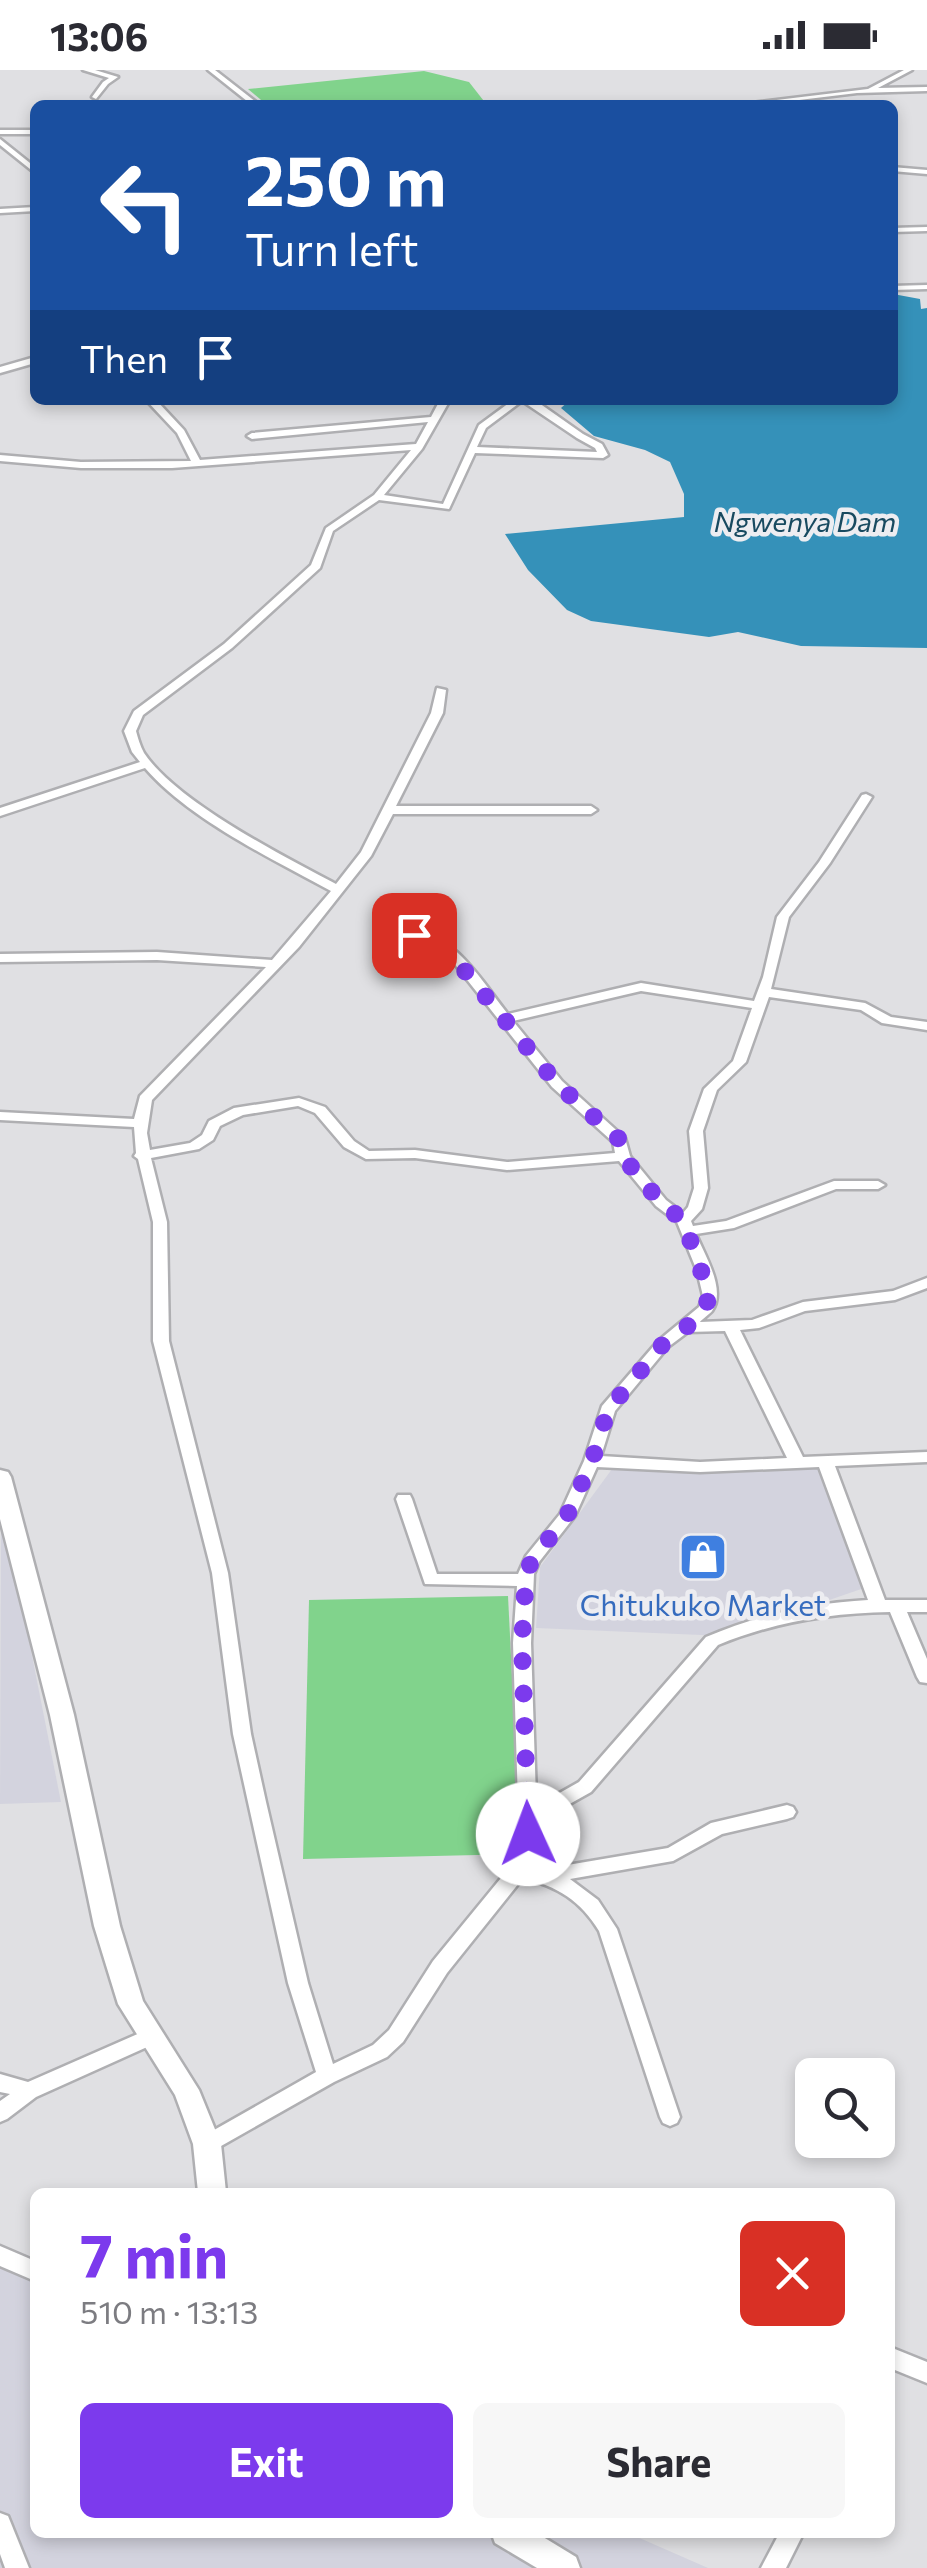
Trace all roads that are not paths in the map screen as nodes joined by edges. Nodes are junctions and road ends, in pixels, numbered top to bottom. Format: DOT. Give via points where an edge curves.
graph roads {
  1 [pos="86,70"];
  2 [pos="210,70"];
  3 [pos="910,70"];
  4 [pos="927,90"];
  5 [pos="856,92"];
  6 [pos="96,97"];
  7 [pos="249,100"];
  8 [pos="784,100"];
  9 [pos="851,100"];
  10 [pos="0,132"];
  11 [pos="30,132"];
  12 [pos="0,141"];
  13 [pos="30,167"];
  14 [pos="898,168"];
  15 [pos="927,172"];
  16 [pos="30,210"];
  17 [pos="0,211"];
  18 [pos="927,229"];
  19 [pos="898,230"];
  20 [pos="898,288"];
  21 [pos="927,288"];
  22 [pos="30,361"];
  23 [pos="0,370"];
  24 [pos="156,405"];
  25 [pos="442,405"];
  26 [pos="515,405"];
  27 [pos="534,405"];
  28 [pos="434,419"];
  29 [pos="252,436"];
  30 [pos="419,447"];
  31 [pos="470,450"];
  32 [pos="0,458"];
  33 [pos="198,464"];
  34 [pos="378,497"];
  35 [pos="441,690"];
  36 [pos="148,762"];
  37 [pos="866,797"];
  38 [pos="388,810"];
  39 [pos="591,810"];
  40 [pos="0,812"];
  41 [pos="337,889"];
  42 [pos="414,935"];
  43 [pos="0,958"];
  44 [pos="276,964"];
  45 [pos="760,999"];
  46 [pos="503,1019"];
  47 [pos="927,1026"];
  48 [pos="0,1116"];
  49 [pos="140,1124"];
  50 [pos="141,1156"];
  51 [pos="623,1157"];
  52 [pos="878,1184"];
  53 [pos="685,1225"];
  54 [pos="927,1283"];
  55 [pos="730,1325"];
  56 [pos="688,1326"];
  57 [pos="927,1457"];
  58 [pos="592,1461"];
  59 [pos="825,1461"];
  60 [pos="798,1463"];
  61 [pos="0,1477"];
  62 [pos="404,1498"];
  63 [pos="526,1580"];
  64 [pos="887,1606"];
  65 [pos="927,1606"];
  66 [pos="926,1677"];
  67 [pos="527,1808"];
  68 [pos="787,1812"];
  69 [pos="518,1870"];
  70 [pos="546,1875"];
  71 [pos="149,2037"];
  72 [pos="327,2076"];
  73 [pos="0,2083"];
  74 [pos="30,2091"];
  75 [pos="0,2114"];
  76 [pos="670,2117"];
  77 [pos="207,2144"];
  78 [pos="212,2188"];
  79 [pos="0,2256"];
  80 [pos="30,2268"];
  81 [pos="895,2363"];
  82 [pos="927,2373"];
  83 [pos="0,2524"];
  84 [pos="516,2538"];
  85 [pos="790,2538"];
  86 [pos="17,2568"];
  87 [pos="565,2568"];
  88 [pos="773,2568"];
  1 -- 6 [label="street" via="116,78"];
  2 -- 7 [label="street"];
  3 -- 5 [label="street"];
  4 -- 5 [label="street"];
  5 -- 8 [label="street"];
  5 -- 9 [label="street"];
  10 -- 11 [label="street"];
  12 -- 13 [label="street"];
  14 -- 15 [label="street"];
  16 -- 17 [label="street"];
  18 -- 19 [label="street"];
  20 -- 21 [label="street"];
  22 -- 23 [label="street"];
  24 -- 33 [label="street"];
  25 -- 28 [label="street"];
  26 -- 31 [label="street" via="482,427"];
  27 -- 31 [label="street" via="599,446 602,456"];
  28 -- 29 [label="street"];
  28 -- 30 [label="street"];
  30 -- 33 [label="street"];
  30 -- 34 [label="street"];
  31 -- 34 [label="street" via="446,507"];
  32 -- 33 [label="street"];
  34 -- 36 [label="street" via="329,530 316,566 228,646 138,713 130,735"];
  35 -- 38 [label="street" via="437,712"];
  36 -- 40 [label="street"];
  36 -- 41 [label="street" via="247,843"];
  37 -- 45 [label="street" via="783,917"];
  38 -- 39 [label="street"];
  38 -- 41 [label="street" via="367,853"];
  41 -- 44 [label="street"];
  42 -- 46 [label="street" via="447,949"];
  43 -- 44 [label="street" via="156,956"];
  44 -- 49 [label="street" via="145,1099"];
  45 -- 46 [label="street" via="642,987"];
  45 -- 47 [label="street" via="865,1007 887,1020"];
  45 -- 53 [label="street" via="739,1062 711,1089 696,1131 701,1188"];
  46 -- 51 [label="street" via="568,1096 620,1140"];
  48 -- 49 [label="street"];
  49 -- 50 [label="street"];
  50 -- 51 [label="street" via="194,1146 214,1124 239,1111 299,1102 320,1110 366,1155 507,1166"];
  50 -- 72 [label="street" via="160,1222 161,1341 220,1573 257,1802"];
  51 -- 53 [label="street"];
  52 -- 53 [label="street" via="834,1185 729,1224"];
  53 -- 56 [label="street" via="710,1296"];
  54 -- 55 [label="street" via="895,1295"];
  55 -- 56 [label="street"];
  55 -- 60 [label="street"];
  56 -- 58 [label="street" via="640,1368 608,1410"];
  57 -- 59 [label="street"];
  58 -- 60 [label="street"];
  58 -- 63 [label="street"];
  59 -- 60 [label="street"];
  59 -- 64 [label="street"];
  61 -- 71 [label="street" via="107,1926 131,2004"];
  62 -- 63 [label="street" via="431,1580"];
  63 -- 67 [label="street"];
  64 -- 65 [label="street"];
  64 -- 66 [label="street"];
  64 -- 67 [label="street" via="824,1607 712,1641 585,1787"];
  67 -- 69 [label="street"];
  68 -- 70 [label="street" via="717,1828 653,1860"];
  69 -- 70 [label="street"];
  69 -- 72 [label="street" via="440,1967 396,2036 370,2057"];
  70 -- 76 [label="street" via="582,1894 608,1930"];
  71 -- 74 [label="street"];
  71 -- 77 [label="street" via="186,2090"];
  72 -- 77 [label="street"];
  73 -- 74 [label="street"];
  74 -- 75 [label="street"];
  77 -- 78 [label="street"];
  79 -- 80 [label="street"];
  81 -- 82 [label="street"];
  83 -- 86 [label="street"];
  84 -- 87 [label="street"];
  85 -- 88 [label="street"];
}
